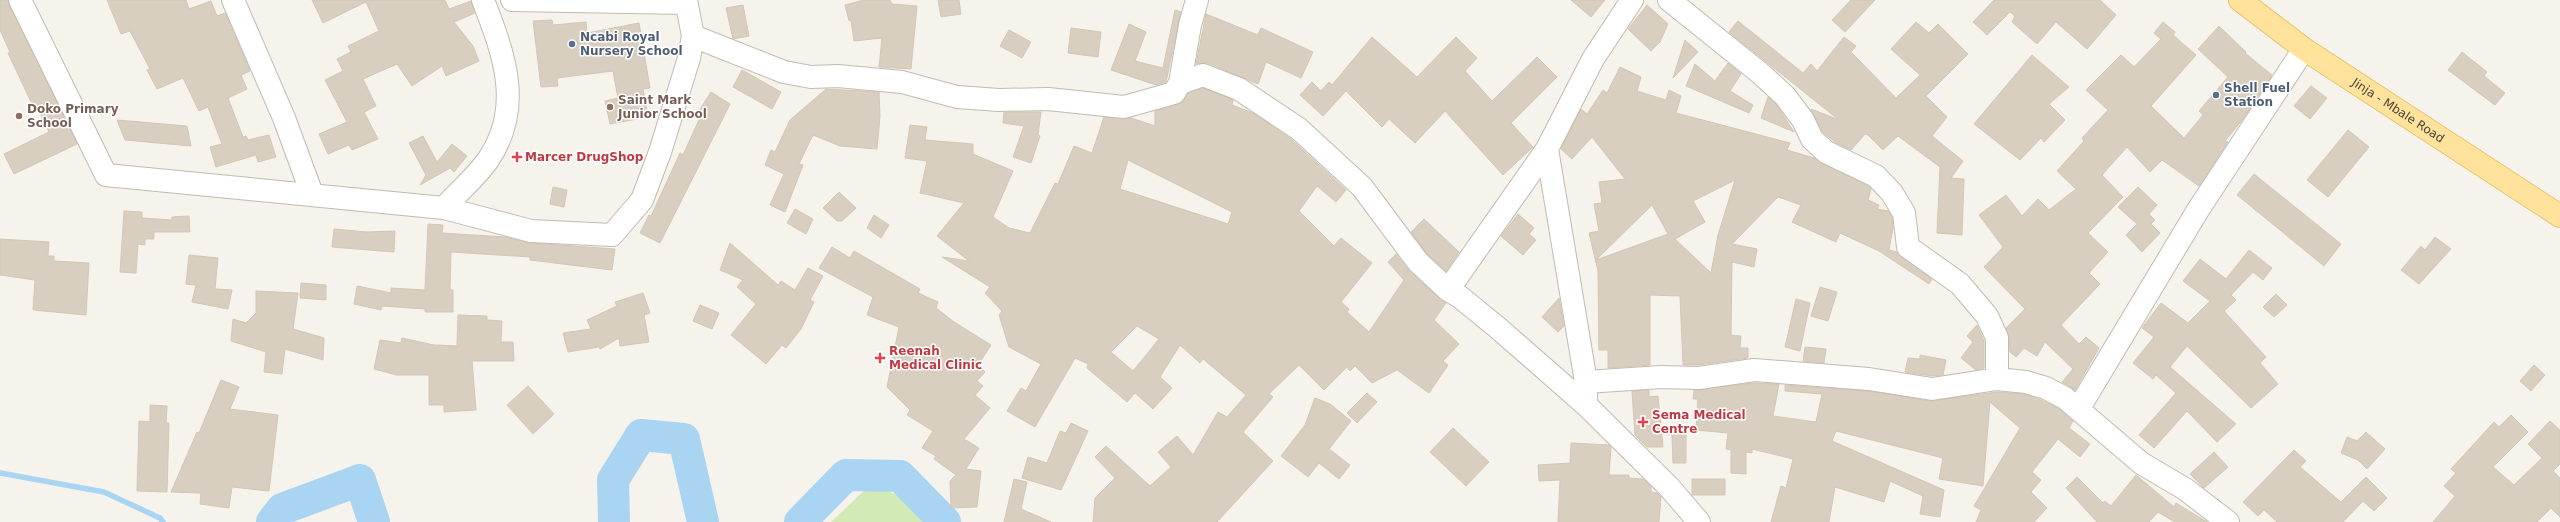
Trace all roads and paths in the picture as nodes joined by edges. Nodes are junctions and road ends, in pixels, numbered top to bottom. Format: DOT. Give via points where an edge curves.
graph roads {
  1 [pos="20,0"];
  2 [pos="233,0"];
  3 [pos="483,0"];
  4 [pos="512,0"];
  5 [pos="1197,0"];
  6 [pos="1632,0"];
  7 [pos="1669,0"];
  8 [pos="2240,0"];
  9 [pos="686,1"];
  10 [pos="693,36"];
  11 [pos="2304,49"];
  12 [pos="1180,82"];
  13 [pos="1547,149"];
  14 [pos="312,194"];
  15 [pos="444,208"];
  16 [pos="2560,216"];
  17 [pos="1448,290"];
  18 [pos="1997,380"];
  19 [pos="1586,382"];
  20 [pos="1586,405"];
  21 [pos="2079,408"];
  22 [pos="1700,522"];
  23 [pos="2228,522"];
  1 -- 14 [label="street" via="106,174"];
  2 -- 14 [label="street" via="284,118"];
  3 -- 15 [label="street" via="503,51 509,106 503,132 488,161"];
  4 -- 9 [label="street"];
  5 -- 12 [label="street"];
  6 -- 13 [label="street" via="1593,59"];
  7 -- 18 [label="street" via="1785,96 1803,120 1812,140 1826,152 1876,176 1892,193 1904,213 1908,247 1960,284 1993,327 1996,338"];
  8 -- 11 [label="main road, Jinja - Mbale Road"];
  9 -- 10 [label="street"];
  10 -- 12 [label="street" via="784,72 810,77 838,76 902,82 957,97 999,100 1048,99 1124,107 1174,93"];
  10 -- 15 [label="street" via="689,58 660,152 642,200 612,235 530,231"];
  11 -- 16 [label="main road, Jinja - Mbale Road"];
  11 -- 21 [label="street" via="2198,210"];
  12 -- 17 [label="street" via="1203,75 1239,89 1299,129 1362,187 1418,262"];
  13 -- 17 [label="street"];
  13 -- 19 [label="street"];
  14 -- 15 [label="street"];
  17 -- 20 [label="street" via="1460,297"];
  18 -- 19 [label="street" via="1932,389 1869,379 1754,370 1699,378 1661,377"];
  18 -- 21 [label="street" via="2017,380 2046,388"];
  19 -- 20 [label="street"];
  20 -- 22 [label="street" via="1669,487"];
  21 -- 23 [label="street" via="2141,462 2185,489"];
}
